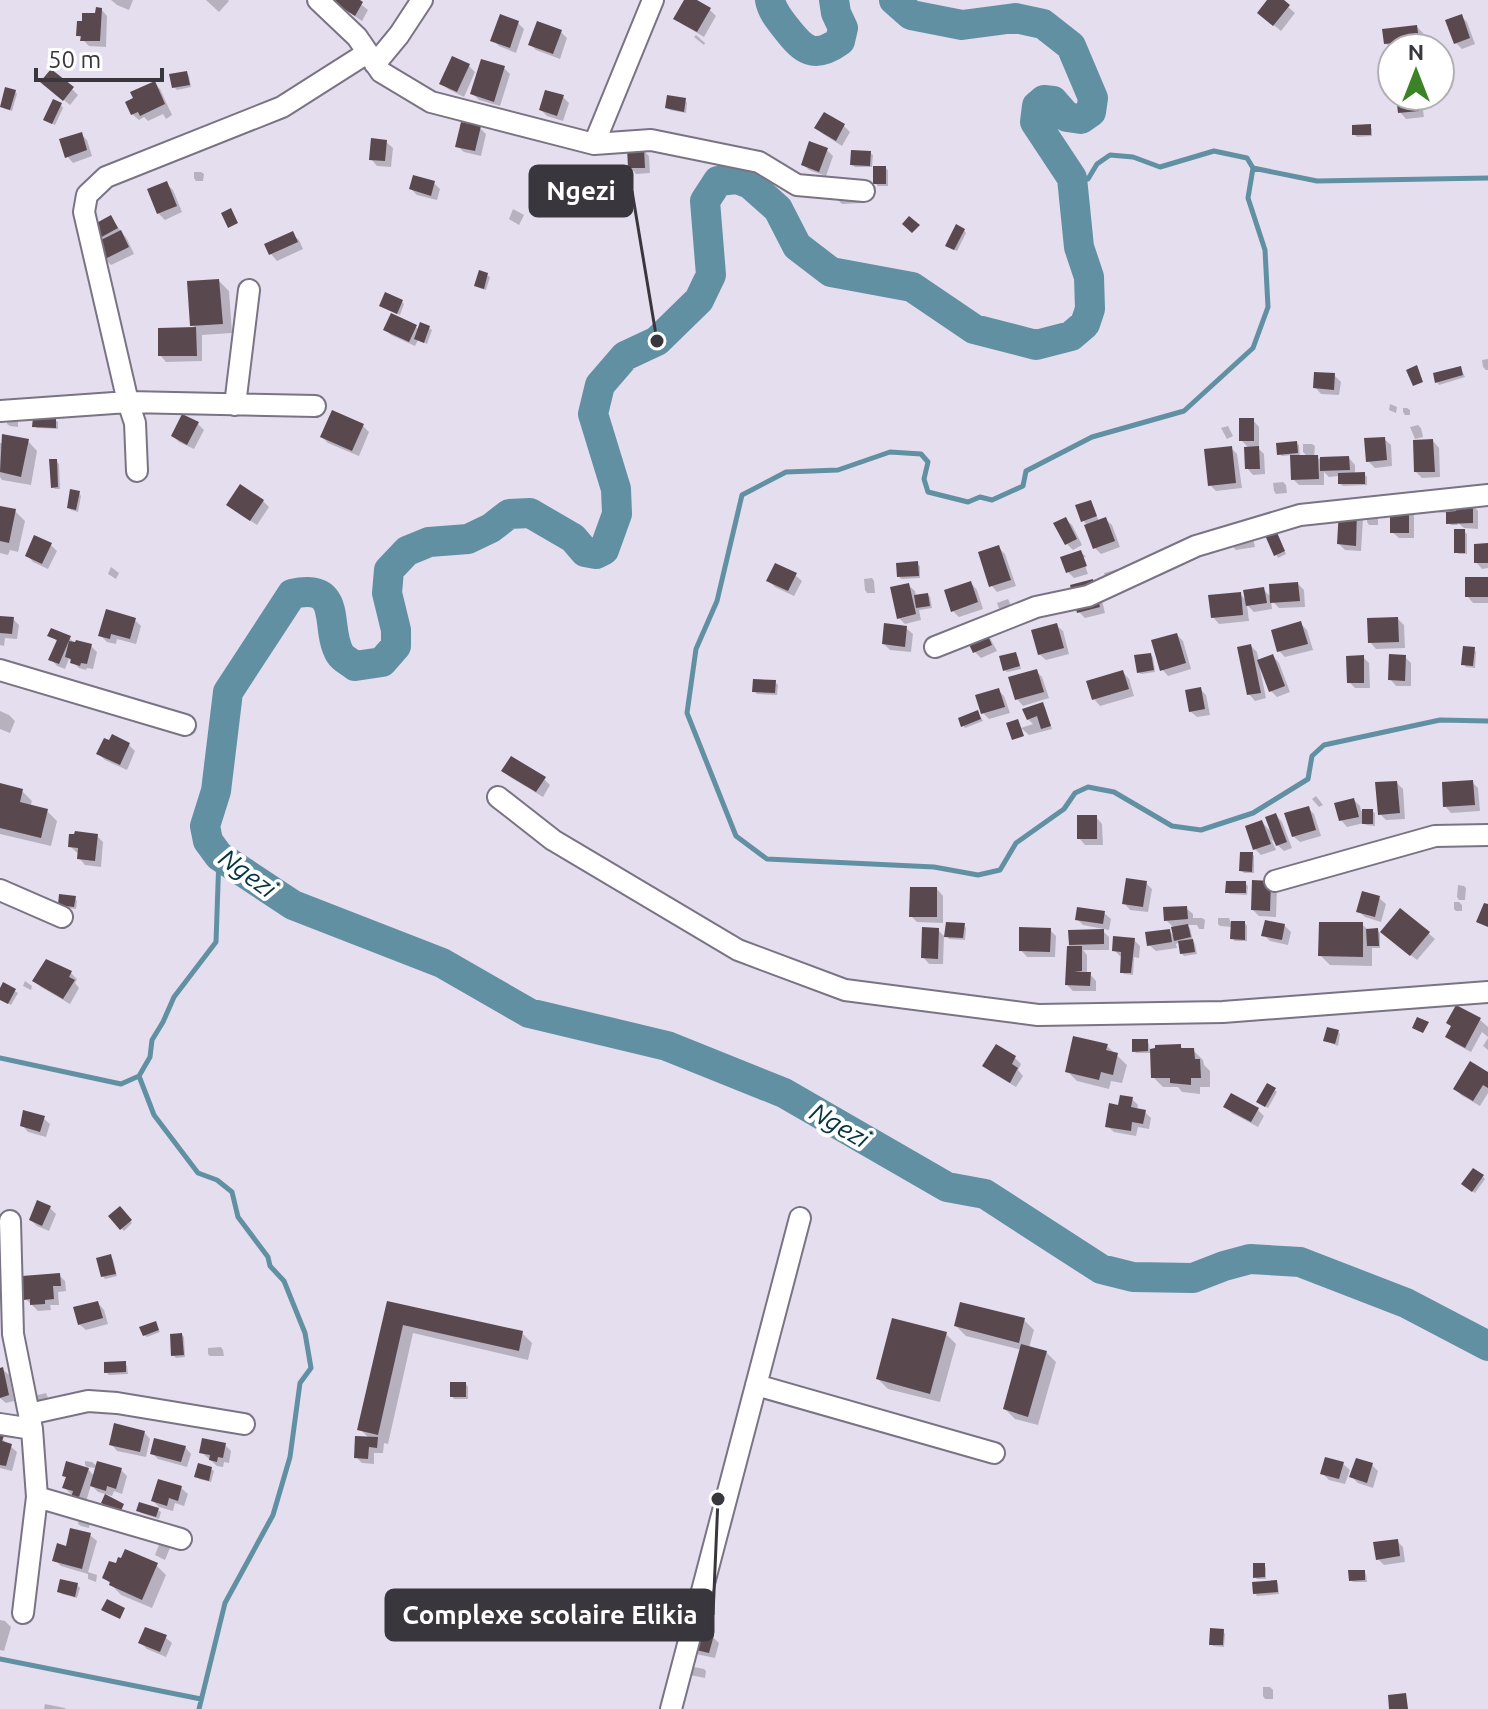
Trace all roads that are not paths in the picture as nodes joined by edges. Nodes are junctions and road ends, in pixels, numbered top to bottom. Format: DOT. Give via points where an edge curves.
graph roads {
  1 [pos="318,0"];
  2 [pos="422,0"];
  3 [pos="653,0"];
  4 [pos="371,59"];
  5 [pos="594,144"];
  6 [pos="864,191"];
  7 [pos="249,290"];
  8 [pos="128,402"];
  9 [pos="235,405"];
  10 [pos="315,406"];
  11 [pos="0,411"];
  12 [pos="137,471"];
  13 [pos="1488,495"];
  14 [pos="935,647"];
  15 [pos="0,670"];
  16 [pos="185,725"];
  17 [pos="498,797"];
  18 [pos="1488,835"];
  19 [pos="1275,881"];
  20 [pos="0,890"];
  21 [pos="62,917"];
  22 [pos="1488,992"];
  23 [pos="800,1218"];
  24 [pos="10,1221"];
  25 [pos="756,1385"];
  26 [pos="31,1421"];
  27 [pos="0,1424"];
  28 [pos="244,1424"];
  29 [pos="994,1453"];
  30 [pos="37,1497"];
  31 [pos="181,1539"];
  32 [pos="23,1613"];
  33 [pos="671,1709"];
  1 -- 4 [label="street" via="357,37"];
  2 -- 4 [label="street" via="399,35"];
  3 -- 5 [label="street"];
  4 -- 5 [label="street" via="381,72 431,102"];
  4 -- 8 [label="street" via="282,107 106,177 87,195 84,212"];
  5 -- 6 [label="street" via="651,140 759,162 797,185"];
  7 -- 9 [label="street"];
  8 -- 9 [label="street"];
  8 -- 11 [label="street"];
  8 -- 12 [label="street" via="135,423"];
  9 -- 10 [label="street"];
  13 -- 14 [label="street" via="1300,515 1196,546 1088,596 1036,607"];
  15 -- 16 [label="street"];
  17 -- 22 [label="street" via="553,840 738,950 845,990 1038,1015 1223,1012"];
  18 -- 19 [label="street" via="1435,836"];
  20 -- 21 [label="street"];
  23 -- 25 [label="street"];
  24 -- 26 [label="street" via="13,1334"];
  25 -- 29 [label="street"];
  25 -- 33 [label="street"];
  26 -- 27 [label="street"];
  26 -- 28 [label="street" via="88,1401"];
  26 -- 30 [label="street"];
  30 -- 31 [label="street"];
  30 -- 32 [label="street"];
}
